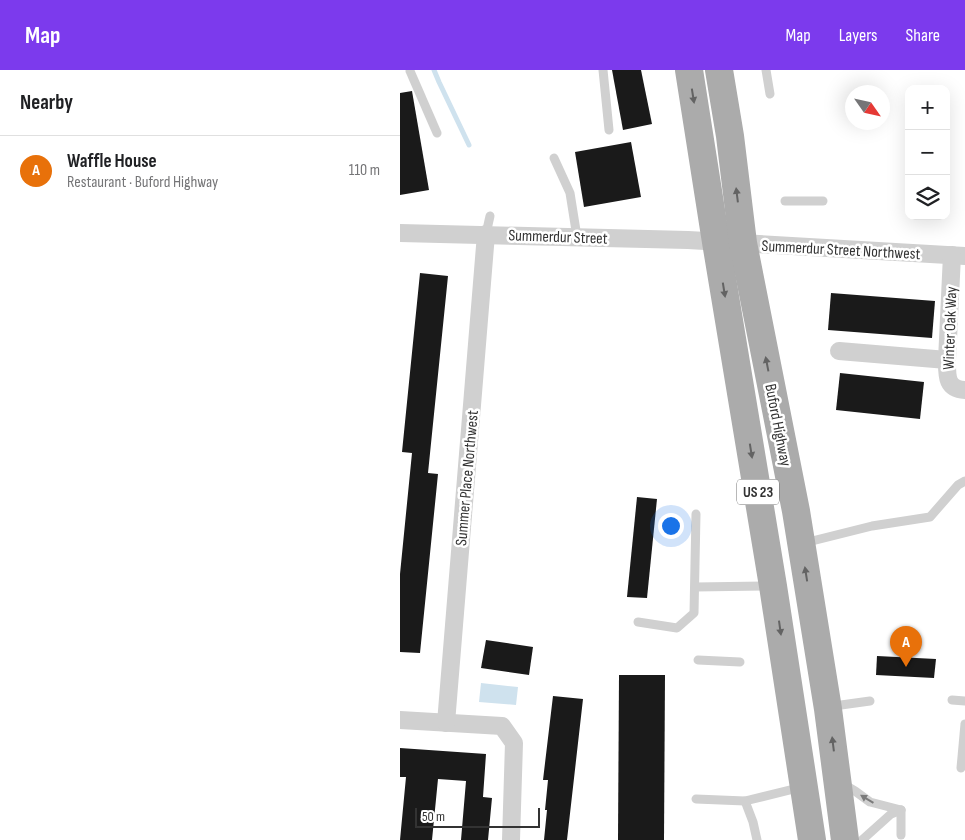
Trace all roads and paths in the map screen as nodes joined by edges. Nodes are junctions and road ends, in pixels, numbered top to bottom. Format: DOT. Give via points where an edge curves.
graph roads {
  1 [pos="603,70"];
  2 [pos="689,70"];
  3 [pos="719,70"];
  4 [pos="766,70"];
  5 [pos="410,71"];
  6 [pos="770,94"];
  7 [pos="609,130"];
  8 [pos="437,133"];
  9 [pos="554,158"];
  10 [pos="823,200"];
  11 [pos="785,201"];
  12 [pos="490,216"];
  13 [pos="400,233"];
  14 [pos="486,234"];
  15 [pos="577,237"];
  16 [pos="716,242"];
  17 [pos="744,243"];
  18 [pos="959,256"];
  19 [pos="839,351"];
  20 [pos="947,360"];
  21 [pos="965,390"];
  22 [pos="965,481"];
  23 [pos="696,514"];
  24 [pos="800,544"];
  25 [pos="773,586"];
  26 [pos="695,587"];
  27 [pos="638,622"];
  28 [pos="698,660"];
  29 [pos="740,662"];
  30 [pos="952,700"];
  31 [pos="870,701"];
  32 [pos="965,701"];
  33 [pos="828,709"];
  34 [pos="400,720"];
  35 [pos="446,723"];
  36 [pos="965,724"];
  37 [pos="961,768"];
  38 [pos="837,780"];
  39 [pos="804,787"];
  40 [pos="696,799"];
  41 [pos="745,800"];
  42 [pos="901,810"];
  43 [pos="843,827"];
  44 [pos="811,830"];
  45 [pos="901,835"];
  46 [pos="511,840"];
  47 [pos="757,840"];
  48 [pos="862,840"];
  1 -- 7 [label="lane"];
  2 -- 16 [label="main road, Buford Highway / US 23, one-way"];
  17 -- 3 [label="main road, Buford Highway / US 23, one-way"];
  4 -- 6 [label="lane"];
  5 -- 8 [label="lane"];
  9 -- 15 [label="lane" via="570,192"];
  10 -- 11 [label="lane"];
  12 -- 14 [label="lane"];
  13 -- 14 [label="street, Summerdur Street"];
  14 -- 15 [label="street, Summerdur Street"];
  14 -- 35 [label="street, Summer Place Northwest"];
  15 -- 16 [label="street, Summerdur Street"];
  16 -- 17 [label="street, Summerdur Street Northwest"];
  16 -- 25 [label="main road, Buford Highway / US 23, one-way"];
  17 -- 18 [label="street, Summerdur Street Northwest"];
  24 -- 17 [label="main road, Buford Highway / US 23, one-way"];
  18 -- 20 [label="street, Winter Oak Way"];
  19 -- 20 [label="street"];
  20 -- 21 [label="street, Winter Oak Way" via="949,381 953,387"];
  22 -- 24 [label="lane" via="930,518 872,526"];
  23 -- 26 [label="lane"];
  33 -- 24 [label="main road, Buford Highway / US 23, one-way"];
  25 -- 26 [label="lane"];
  25 -- 39 [label="main road, Buford Highway / US 23, one-way"];
  26 -- 27 [label="lane" via="694,613 677,628"];
  28 -- 29 [label="lane"];
  30 -- 32 [label="lane"];
  31 -- 33 [label="lane"];
  38 -- 33 [label="main road, Buford Highway / US 23, one-way"];
  34 -- 35 [label="street"];
  35 -- 46 [label="street" via="502,726 514,743"];
  36 -- 37 [label="lane"];
  42 -- 38 [label="lane, one-way" via="870,802"];
  38 -- 43 [label="main road, Buford Highway / US 23"];
  39 -- 41 [label="lane"];
  39 -- 44 [label="main road, Buford Highway / US 23"];
  40 -- 41 [label="lane"];
  41 -- 47 [label="lane"];
  42 -- 45 [label="lane"];
  42 -- 48 [label="lane" via="891,814"];
  43 -- 44 [label="main road"];
}
